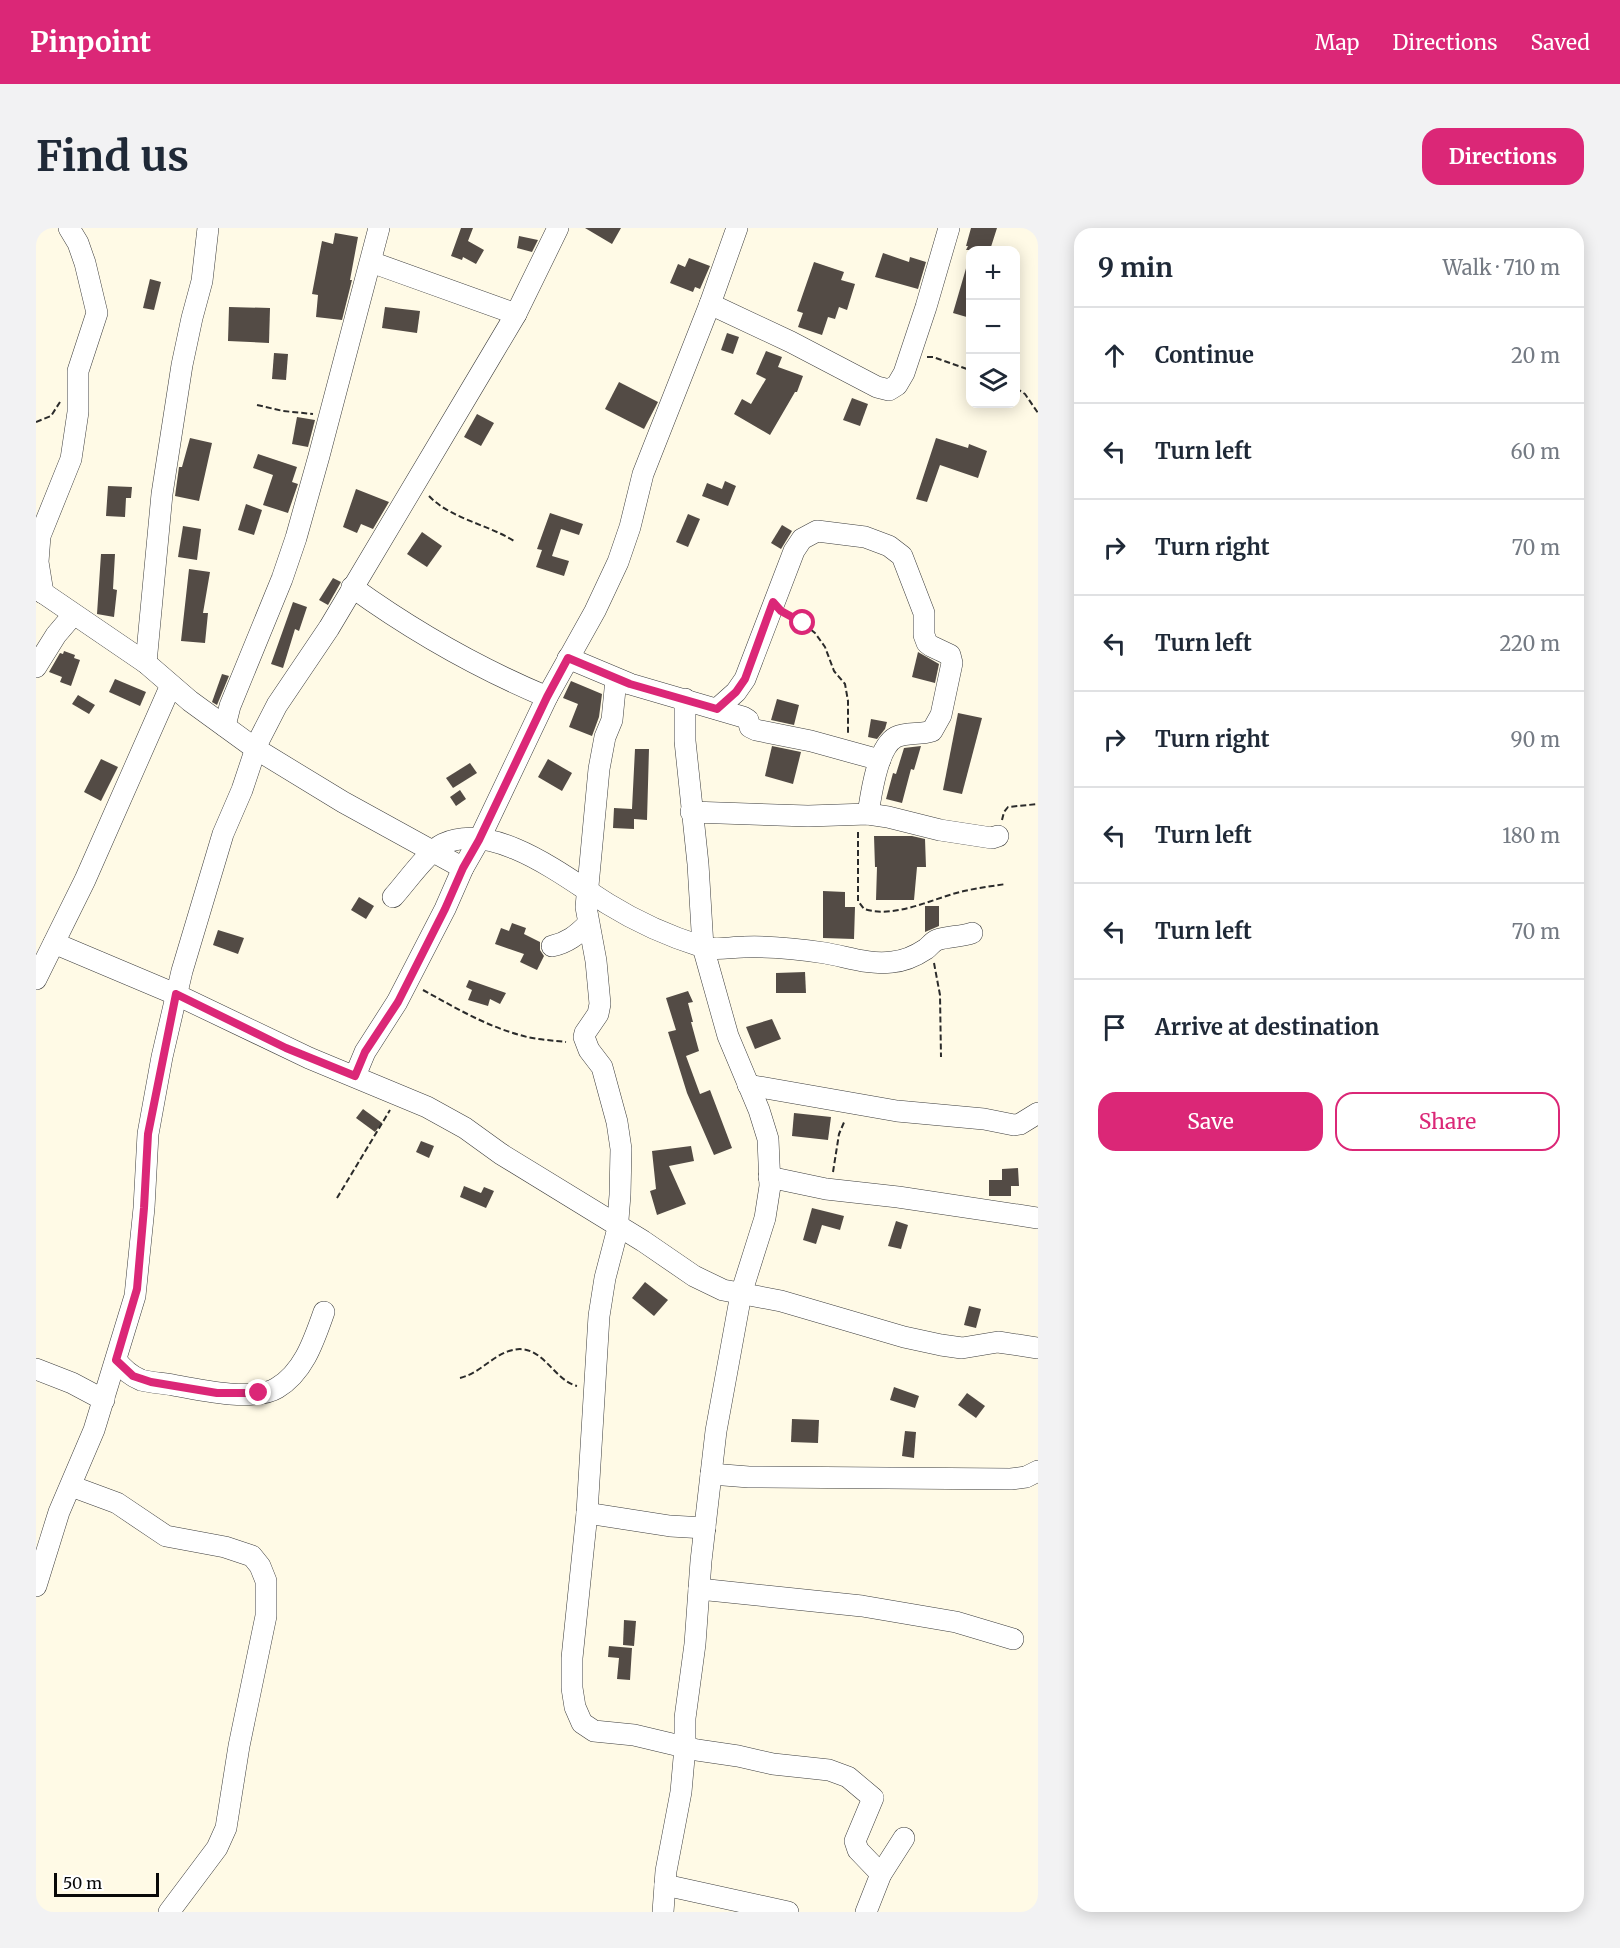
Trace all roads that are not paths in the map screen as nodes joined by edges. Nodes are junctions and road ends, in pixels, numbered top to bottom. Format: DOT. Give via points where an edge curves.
graph roads {
  1 [pos="69,228"];
  2 [pos="208,228"];
  3 [pos="379,228"];
  4 [pos="558,228"];
  5 [pos="737,228"];
  6 [pos="949,228"];
  7 [pos="371,262"];
  8 [pos="710,304"];
  9 [pos="516,314"];
  10 [pos="352,587"];
  11 [pos="39,590"];
  12 [pos="73,615"];
  13 [pos="568,658"];
  14 [pos="146,663"];
  15 [pos="36,667"];
  16 [pos="616,679"];
  17 [pos="171,685"];
  18 [pos="547,697"];
  19 [pos="686,699"];
  20 [pos="717,709"];
  21 [pos="225,726"];
  22 [pos="256,749"];
  23 [pos="880,760"];
  24 [pos="692,812"];
  25 [pos="864,814"];
  26 [pos="999,836"];
  27 [pos="479,840"];
  28 [pos="434,851"];
  29 [pos="463,868"];
  30 [pos="588,891"];
  31 [pos="393,897"];
  32 [pos="588,924"];
  33 [pos="972,933"];
  34 [pos="54,943"];
  35 [pos="552,946"];
  36 [pos="703,947"];
  37 [pos="36,979"];
  38 [pos="176,994"];
  39 [pos="355,1076"];
  40 [pos="748,1085"];
  41 [pos="1038,1113"];
  42 [pos="769,1177"];
  43 [pos="1038,1218"];
  44 [pos="618,1226"];
  45 [pos="741,1294"];
  46 [pos="324,1312"];
  47 [pos="1038,1348"];
  48 [pos="116,1360"];
  49 [pos="36,1369"];
  50 [pos="104,1400"];
  51 [pos="1038,1471"];
  52 [pos="711,1474"];
  53 [pos="71,1486"];
  54 [pos="587,1513"];
  55 [pos="705,1528"];
  56 [pos="36,1587"];
  57 [pos="699,1589"];
  58 [pos="1013,1639"];
  59 [pos="685,1747"];
  60 [pos="904,1838"];
  61 [pos="881,1874"];
  62 [pos="665,1885"];
  63 [pos="169,1912"];
  64 [pos="663,1912"];
  65 [pos="788,1912"];
  66 [pos="866,1912"];
  1 -- 11 [label="street" via="85,262 97,313 78,371 78,412 71,459 40,536"];
  2 -- 14 [label="street" via="202,281 182,365 162,494"];
  3 -- 7 [label="street"];
  4 -- 9 [label="street"];
  5 -- 8 [label="street"];
  6 -- 8 [label="street" via="909,357 900,382 892,389 886,390"];
  7 -- 9 [label="street"];
  7 -- 21 [label="street" via="292,548"];
  8 -- 13 [label="street" via="643,474 618,562"];
  9 -- 10 [label="street"];
  10 -- 18 [label="street" via="445,647"];
  10 -- 22 [label="street" via="277,705"];
  11 -- 12 [label="street"];
  12 -- 14 [label="street"];
  12 -- 15 [label="street"];
  13 -- 16 [label="street"];
  13 -- 18 [label="street"];
  14 -- 17 [label="street"];
  16 -- 19 [label="street"];
  16 -- 30 [label="street" via="612,720 599,769"];
  17 -- 21 [label="street"];
  17 -- 34 [label="street"];
  18 -- 27 [label="street"];
  19 -- 20 [label="street"];
  19 -- 24 [label="street" via="685,741"];
  20 -- 23 [label="street" via="747,718 756,730"];
  20 -- 23 [label="street" via="745,679 797,545 814,532 865,537 902,556 924,613 927,643 950,655 952,663 941,715 932,731 894,738"];
  21 -- 22 [label="street"];
  22 -- 28 [label="street"];
  22 -- 38 [label="street" via="223,834"];
  23 -- 25 [label="street"];
  24 -- 25 [label="street"];
  24 -- 36 [label="street"];
  25 -- 26 [label="street" via="940,830"];
  27 -- 28 [label="street" via="449,842"];
  27 -- 29 [label="street"];
  27 -- 30 [label="street" via="533,857"];
  28 -- 29 [label="street"];
  28 -- 31 [label="street"];
  29 -- 39 [label="street" via="398,1002 365,1052"];
  30 -- 32 [label="street"];
  30 -- 36 [label="street" via="636,919"];
  32 -- 35 [label="street" via="563,944"];
  32 -- 44 [label="street" via="600,1004 584,1041 602,1067 619,1128"];
  33 -- 36 [label="street" via="938,940 903,960 874,963 783,948"];
  34 -- 37 [label="street"];
  34 -- 38 [label="street"];
  36 -- 40 [label="street" via="728,1036"];
  38 -- 39 [label="street" via="286,1048"];
  38 -- 48 [label="street" via="148,1134 137,1289"];
  39 -- 44 [label="street" via="448,1118"];
  40 -- 41 [label="street" via="909,1113 1014,1125"];
  40 -- 42 [label="street" via="768,1139"];
  42 -- 43 [label="street" via="826,1189"];
  42 -- 45 [label="street" via="765,1218"];
  44 -- 45 [label="street" via="694,1276"];
  44 -- 54 [label="street" via="601,1298"];
  45 -- 47 [label="street" via="781,1301 941,1346 962,1348 998,1342"];
  45 -- 52 [label="street"];
  46 -- 48 [label="street" via="304,1361 275,1390 231,1395 151,1382 133,1376"];
  48 -- 50 [label="street"];
  49 -- 50 [label="street"];
  50 -- 53 [label="street"];
  51 -- 52 [label="street" via="1011,1479"];
  52 -- 55 [label="street"];
  53 -- 56 [label="street"];
  53 -- 63 [label="street" via="117,1503 166,1536 252,1556 266,1581 266,1616 226,1828 217,1848"];
  54 -- 55 [label="street"];
  54 -- 59 [label="street" via="572,1658 573,1698 580,1718 586,1728 594,1731"];
  55 -- 57 [label="street"];
  57 -- 58 [label="street" via="862,1606 956,1622"];
  57 -- 59 [label="street"];
  59 -- 61 [label="street" via="772,1764 829,1770 848,1777 873,1798 855,1841 858,1850"];
  59 -- 62 [label="street"];
  60 -- 61 [label="street"];
  61 -- 66 [label="street"];
  62 -- 64 [label="street"];
  62 -- 65 [label="street"];
}
